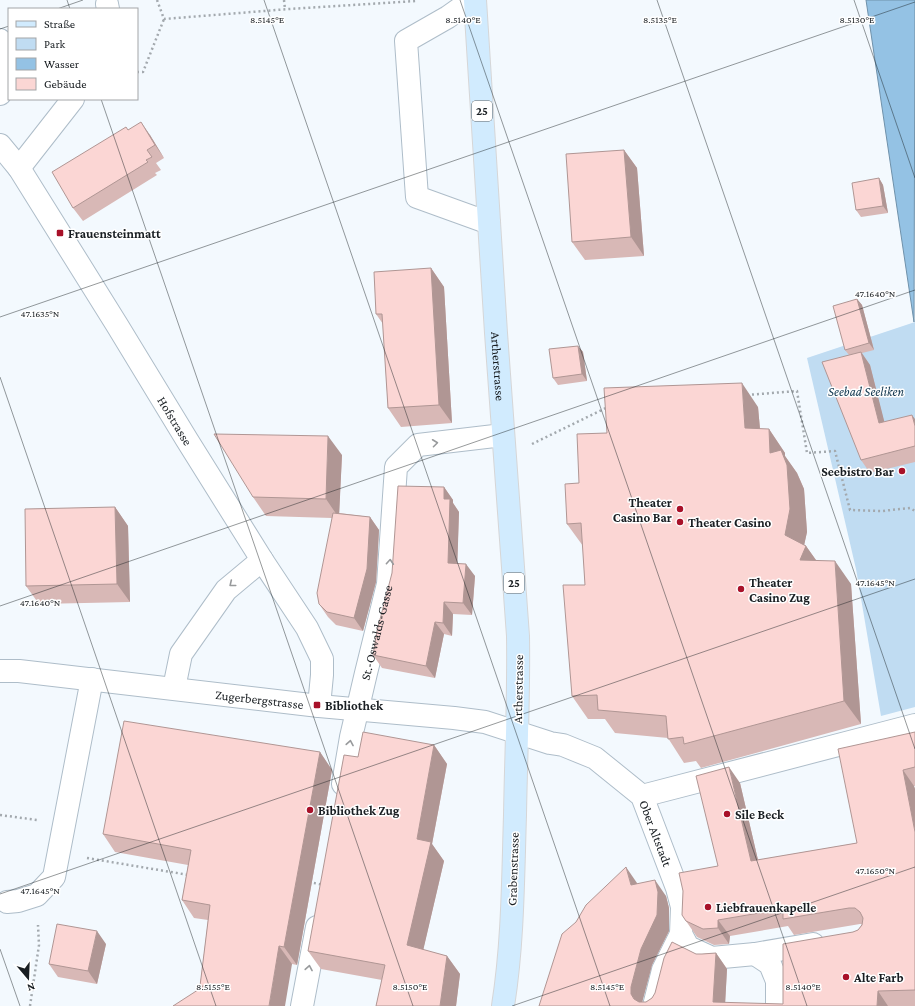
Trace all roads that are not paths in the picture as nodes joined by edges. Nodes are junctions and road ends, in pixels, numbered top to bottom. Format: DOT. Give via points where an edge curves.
graph roads {
  1 [pos="472,0"];
  2 [pos="475,0"];
  3 [pos="0,40"];
  4 [pos="8,61"];
  5 [pos="8,76"];
  6 [pos="0,94"];
  7 [pos="72,100"];
  8 [pos="0,145"];
  9 [pos="19,168"];
  10 [pos="489,223"];
  11 [pos="503,434"];
  12 [pos="262,560"];
  13 [pos="0,671"];
  14 [pos="92,679"];
  15 [pos="174,688"];
  16 [pos="319,706"];
  17 [pos="358,710"];
  18 [pos="915,725"];
  19 [pos="517,732"];
  20 [pos="642,796"];
  21 [pos="340,799"];
  22 [pos="324,885"];
  23 [pos="7,902"];
  24 [pos="681,934"];
  25 [pos="832,941"];
  26 [pos="755,954"];
  27 [pos="302,1006"];
  28 [pos="503,1006"];
  29 [pos="654,1006"];
  30 [pos="777,1006"];
  1 -- 10 [label="street" via="406,41 417,197"];
  2 -- 10 [label="main road, Artherstrasse / 25"];
  3 -- 4 [label="street"];
  5 -- 6 [label="street"];
  7 -- 9 [label="street"];
  8 -- 9 [label="street, Hofstrasse"];
  9 -- 12 [label="street, Hofstrasse"];
  10 -- 11 [label="main road, Artherstrasse / 25"];
  17 -- 11 [label="street, St.-Oswalds-Gasse, one-way" via="388,584 396,468 418,445"];
  11 -- 19 [label="main road, Artherstrasse / 25" via="518,636"];
  12 -- 15 [label="street, one-way" via="226,590 180,654"];
  12 -- 16 [label="street, Hofstrasse" via="307,628 322,658"];
  13 -- 14 [label="street, Zugerbergstrasse"];
  14 -- 15 [label="street, Zugerbergstrasse"];
  14 -- 23 [label="street" via="54,877 37,894"];
  15 -- 16 [label="street, Zugerbergstrasse"];
  16 -- 17 [label="street, Zugerbergstrasse"];
  17 -- 19 [label="street, Zugerbergstrasse" via="485,722"];
  21 -- 17 [label="street, St.-Oswalds-Gasse, one-way"];
  18 -- 20 [label="street"];
  19 -- 20 [label="street, Ober Altstadt" via="563,745 594,758"];
  19 -- 28 [label="main road, Grabenstrasse / 25" via="510,938"];
  20 -- 24 [label="street, Ober Altstadt" via="677,888 682,907"];
  27 -- 22 [label="street, one-way"];
  24 -- 26 [label="street" via="688,947 712,958"];
  24 -- 29 [label="street, Ober Altstadt" via="663,970"];
  25 -- 26 [label="street"];
  26 -- 30 [label="street" via="770,964 777,981"];
}
